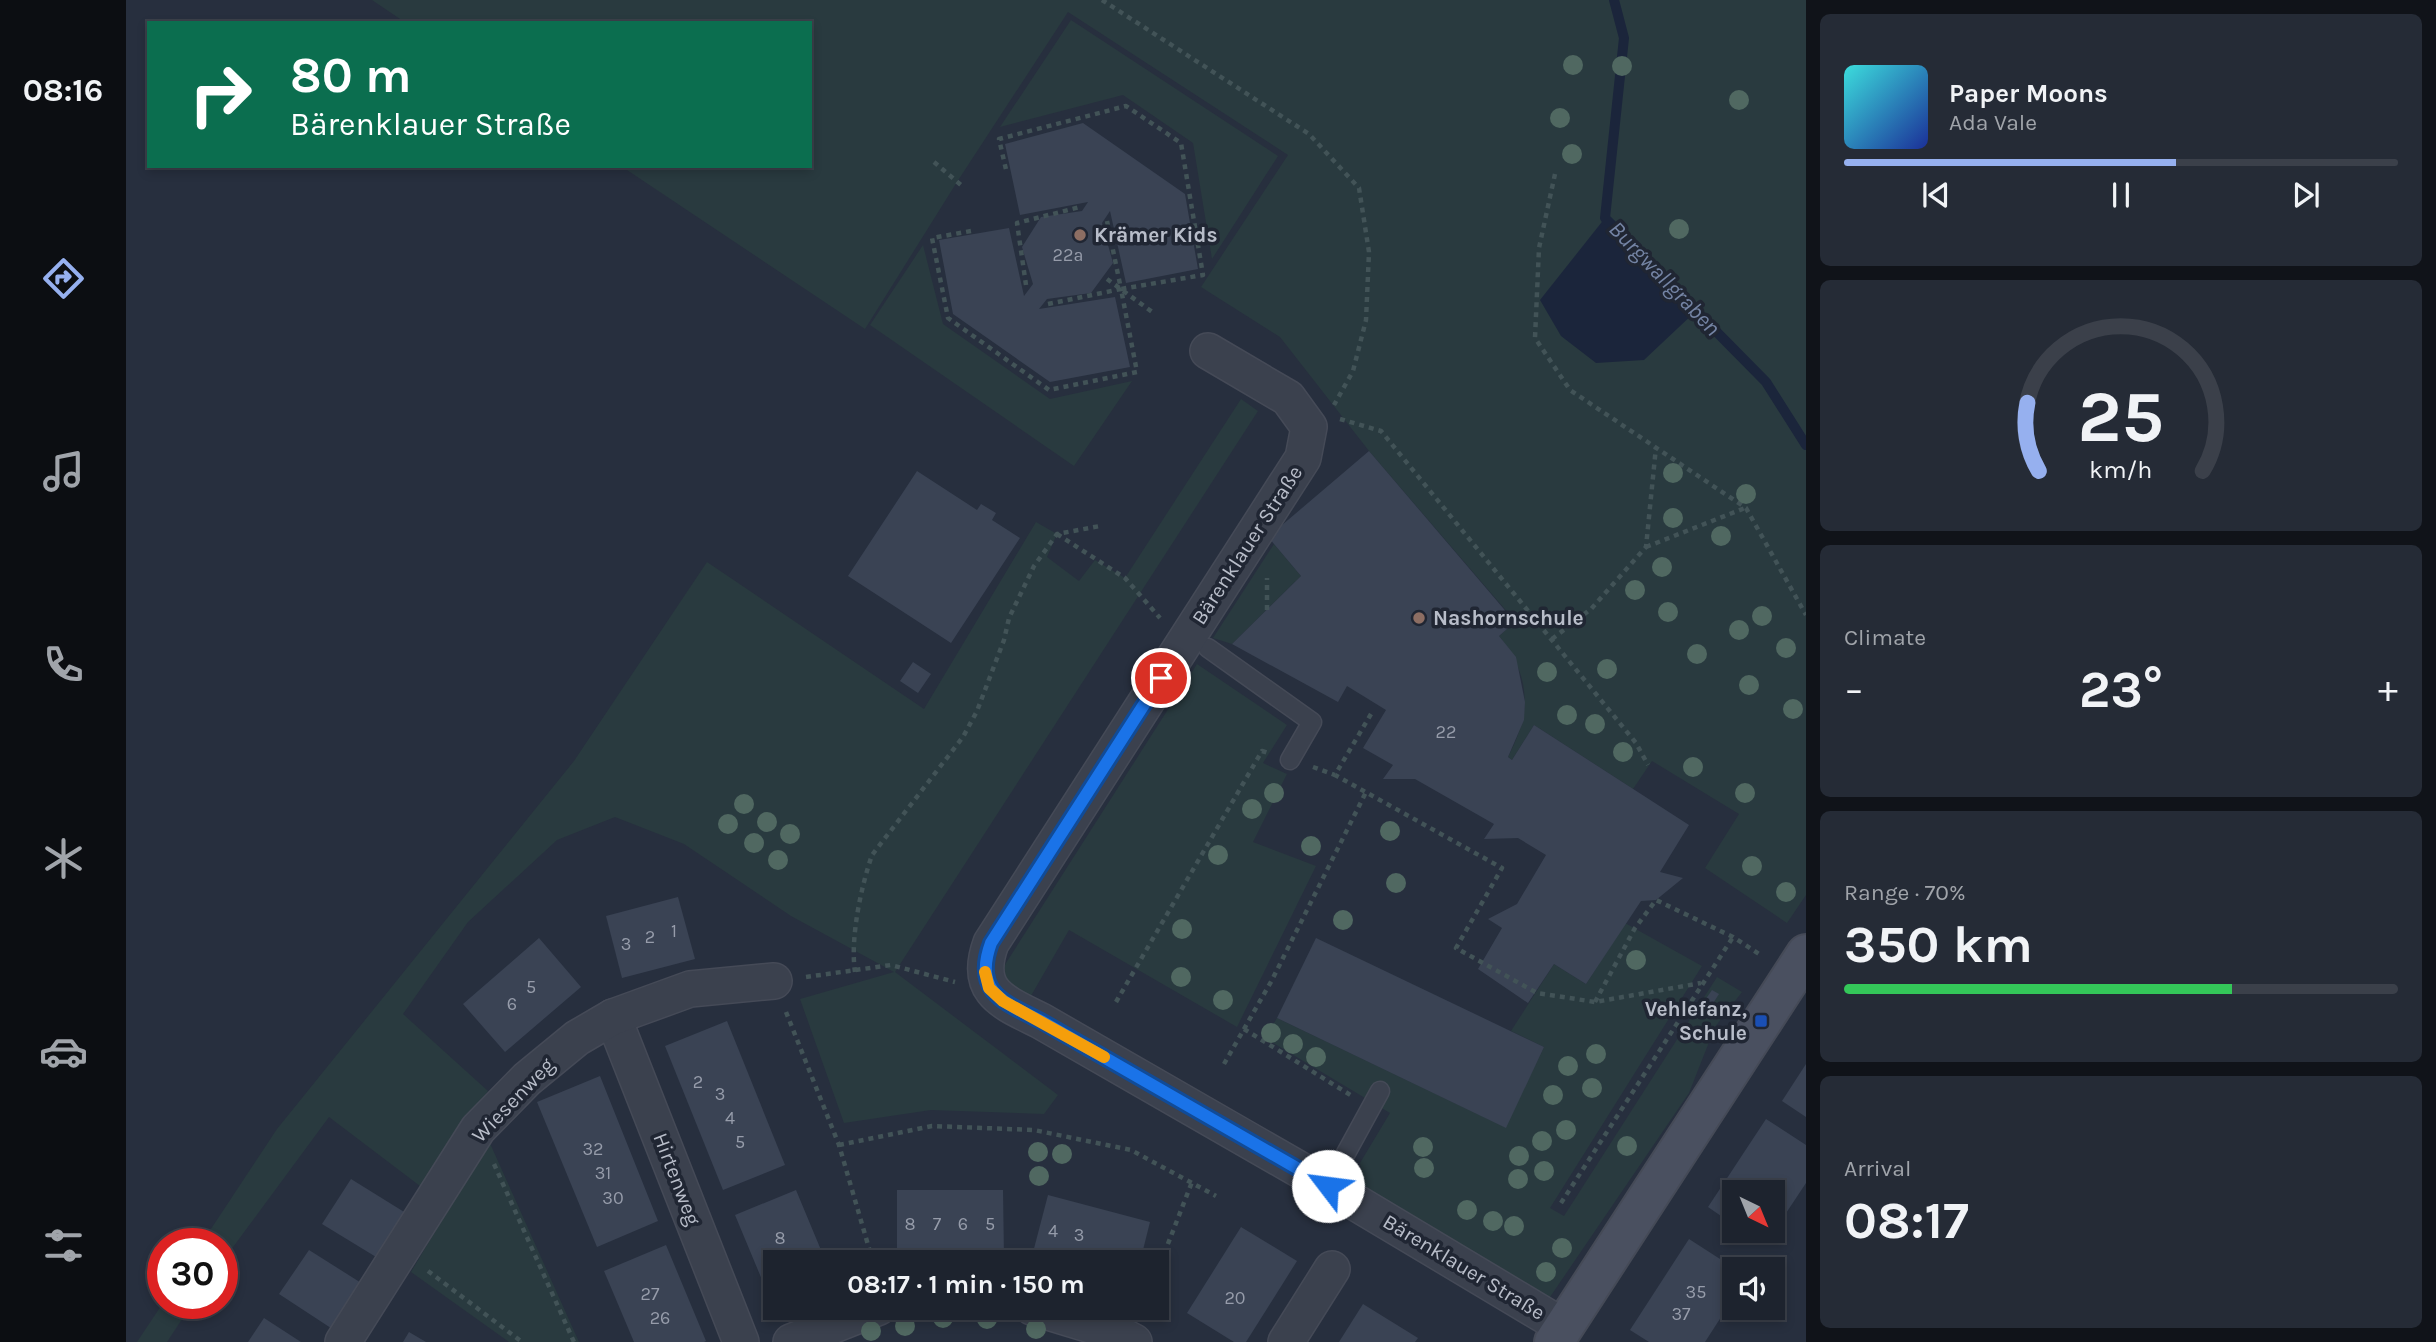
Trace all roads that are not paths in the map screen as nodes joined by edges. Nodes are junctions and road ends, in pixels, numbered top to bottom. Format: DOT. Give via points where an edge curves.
graph roads {
  1 [pos="1208,351"];
  2 [pos="1199,641"];
  3 [pos="1290,760"];
  4 [pos="1799,965"];
  5 [pos="774,981"];
  6 [pos="614,1017"];
  7 [pos="1375,1099"];
  8 [pos="1328,1186"];
  9 [pos="1332,1269"];
  10 [pos="846,1320"];
  11 [pos="1074,1320"];
  12 [pos="1559,1334"];
  13 [pos="343,1342"];
  14 [pos="741,1342"];
  15 [pos="791,1342"];
  16 [pos="1134,1342"];
  17 [pos="1286,1342"];
  1 -- 2 [label="street, Bärenklauer Straße" via="1288,398 1309,427 1303,458"];
  2 -- 3 [label="lane" via="1312,722"];
  2 -- 8 [label="street, Bärenklauer Straße" via="991,943 985,977 1003,1001"];
  4 -- 12 [label="street, Bärenklauer Straße"];
  5 -- 6 [label="street, Wiesenweg" via="690,989"];
  6 -- 13 [label="street, Wiesenweg" via="577,1038 527,1079 478,1129"];
  6 -- 14 [label="street, Hirtenweg"];
  7 -- 8 [label="lane"];
  8 -- 12 [label="street, Bärenklauer Straße"];
  9 -- 17 [label="street"];
  10 -- 15 [label="street"];
  11 -- 16 [label="street"];
}
